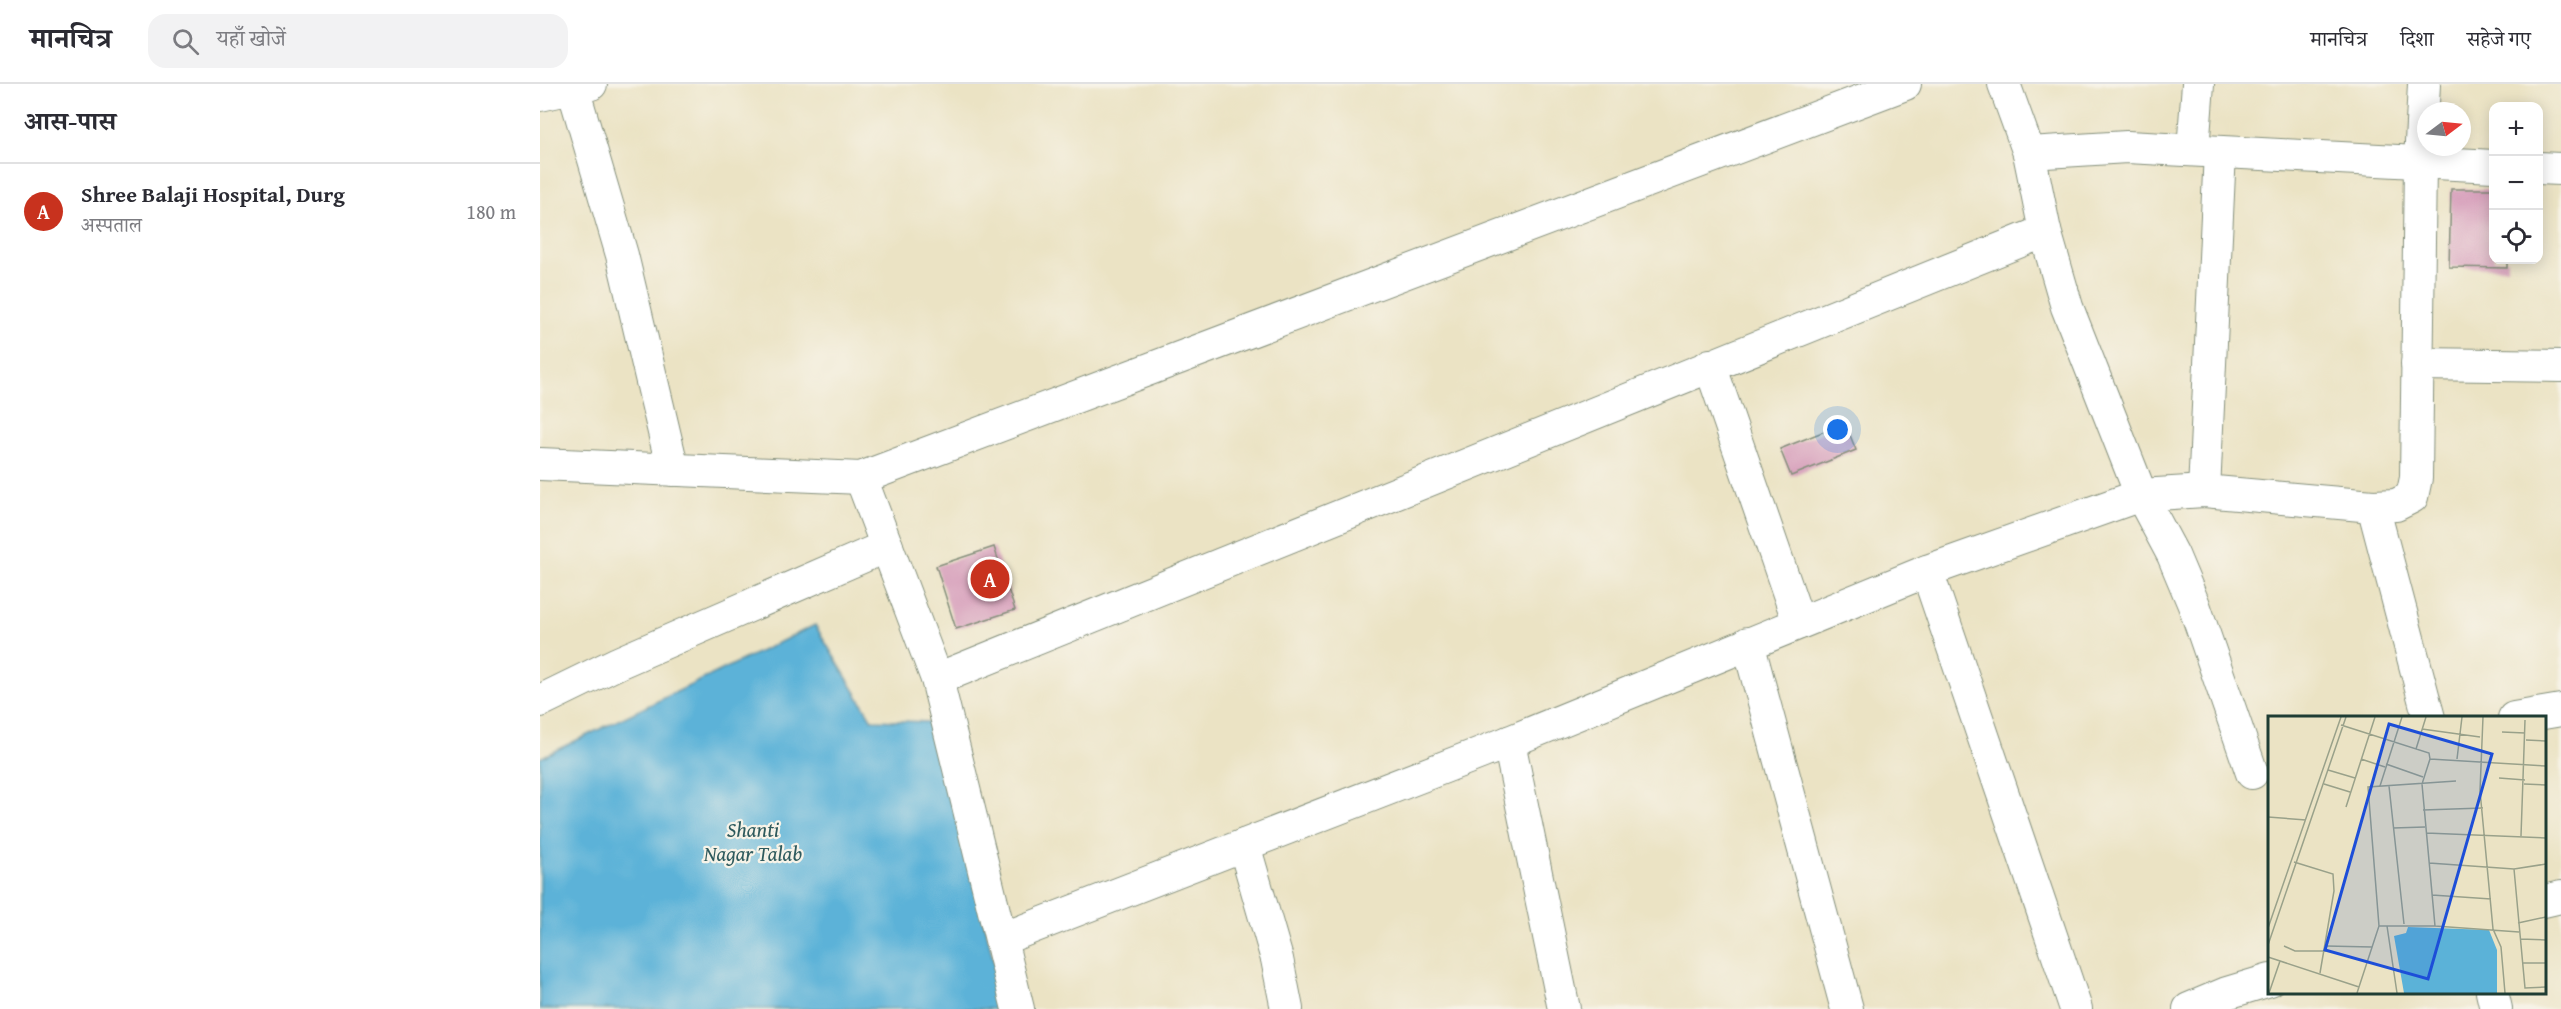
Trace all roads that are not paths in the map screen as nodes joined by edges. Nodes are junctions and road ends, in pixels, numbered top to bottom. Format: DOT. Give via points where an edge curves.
graph roads {
  1 [pos="1905,84"];
  2 [pos="2004,84"];
  3 [pos="2198,84"];
  4 [pos="2424,84"];
  5 [pos="582,86"];
  6 [pos="540,95"];
  7 [pos="2207,151"];
  8 [pos="2029,153"];
  9 [pos="2420,162"];
  10 [pos="2489,166"];
  11 [pos="2543,168"];
  12 [pos="2561,169"];
  13 [pos="2045,231"];
  14 [pos="2417,364"];
  15 [pos="1710,365"];
  16 [pos="2561,366"];
  17 [pos="540,464"];
  18 [pos="673,470"];
  19 [pos="861,478"];
  20 [pos="2204,491"];
  21 [pos="2141,495"];
  22 [pos="2373,506"];
  23 [pos="887,546"];
  24 [pos="1927,570"];
  25 [pos="1799,623"];
  26 [pos="1748,644"];
  27 [pos="937,679"];
  28 [pos="540,701"];
  29 [pos="2561,710"];
  30 [pos="2427,716"];
  31 [pos="2526,716"];
  32 [pos="1509,742"];
  33 [pos="2252,773"];
  34 [pos="1244,845"];
  35 [pos="2561,897"];
  36 [pos="2546,901"];
  37 [pos="1002,939"];
  38 [pos="2268,981"];
  39 [pos="2492,994"];
  40 [pos="1018,1009"];
  41 [pos="1287,1009"];
  42 [pos="1564,1009"];
  43 [pos="1846,1009"];
  44 [pos="2076,1009"];
  45 [pos="2189,1009"];
  46 [pos="2496,1009"];
  1 -- 19 [label="street"];
  2 -- 8 [label="street"];
  3 -- 7 [label="street"];
  4 -- 9 [label="street"];
  5 -- 6 [label="street"];
  5 -- 18 [label="street"];
  7 -- 8 [label="street" via="2127,147"];
  7 -- 9 [label="street"];
  7 -- 20 [label="street"];
  8 -- 13 [label="street"];
  9 -- 10 [label="street"];
  9 -- 14 [label="street"];
  11 -- 12 [label="street"];
  13 -- 15 [label="street"];
  13 -- 21 [label="street" via="2067,307"];
  14 -- 16 [label="street"];
  14 -- 22 [label="street" via="2416,478 2412,497 2396,505"];
  15 -- 25 [label="street"];
  15 -- 27 [label="street"];
  17 -- 18 [label="street"];
  18 -- 19 [label="street"];
  19 -- 23 [label="street"];
  20 -- 21 [label="street"];
  20 -- 22 [label="street"];
  21 -- 24 [label="street"];
  21 -- 33 [label="street" via="2194,605"];
  22 -- 30 [label="street"];
  23 -- 27 [label="street"];
  23 -- 28 [label="street"];
  24 -- 25 [label="street"];
  24 -- 44 [label="street"];
  25 -- 26 [label="street"];
  26 -- 32 [label="street"];
  26 -- 43 [label="street"];
  27 -- 37 [label="street"];
  29 -- 31 [label="street"];
  32 -- 34 [label="street"];
  32 -- 42 [label="street"];
  34 -- 37 [label="street"];
  34 -- 41 [label="street" via="1277,959"];
  35 -- 36 [label="street"];
  37 -- 40 [label="street"];
  38 -- 45 [label="street"];
  39 -- 46 [label="street"];
}
